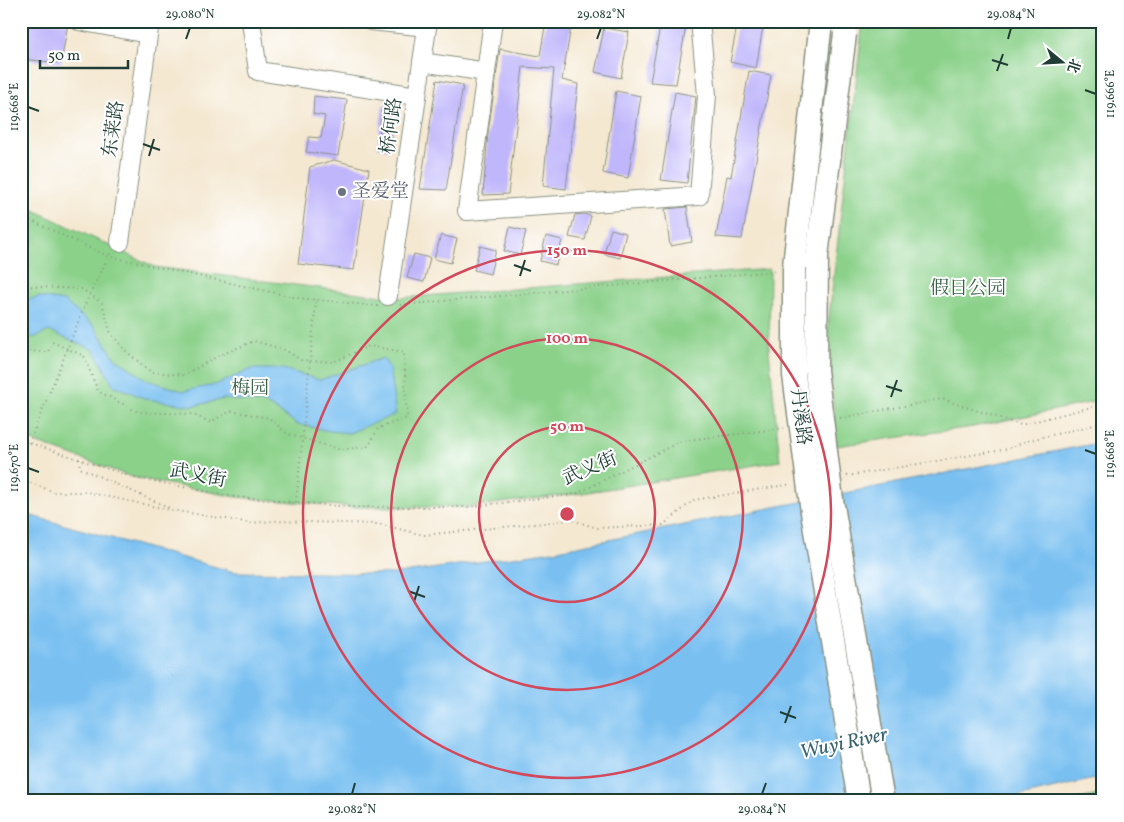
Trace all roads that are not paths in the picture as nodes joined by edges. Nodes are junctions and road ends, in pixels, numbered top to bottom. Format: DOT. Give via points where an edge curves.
graph roads {
  1 [pos="79,21"];
  2 [pos="251,21"];
  3 [pos="371,21"];
  4 [pos="494,21"];
  5 [pos="700,21"];
  6 [pos="428,24"];
  7 [pos="149,28"];
  8 [pos="820,30"];
  9 [pos="845,34"];
  10 [pos="422,62"];
  11 [pos="486,72"];
  12 [pos="418,96"];
  13 [pos="120,242"];
  14 [pos="388,296"];
  15 [pos="859,801"];
  16 [pos="883,801"];
  1 -- 7 [label="street"];
  2 -- 12 [label="street" via="258,71"];
  3 -- 6 [label="street"];
  4 -- 11 [label="street"];
  5 -- 11 [label="street" via="707,95 699,196 467,212"];
  6 -- 10 [label="street, 桥何路"];
  7 -- 13 [label="street, 东莱路"];
  8 -- 15 [label="main road, 丹溪路, bridge" via="794,266 794,375 812,512"];
  9 -- 16 [label="main road, 丹溪路, bridge" via="817,256 816,370 832,500"];
  10 -- 11 [label="street"];
  10 -- 12 [label="street, 桥何路"];
  12 -- 14 [label="street, 桥何路"];
}
